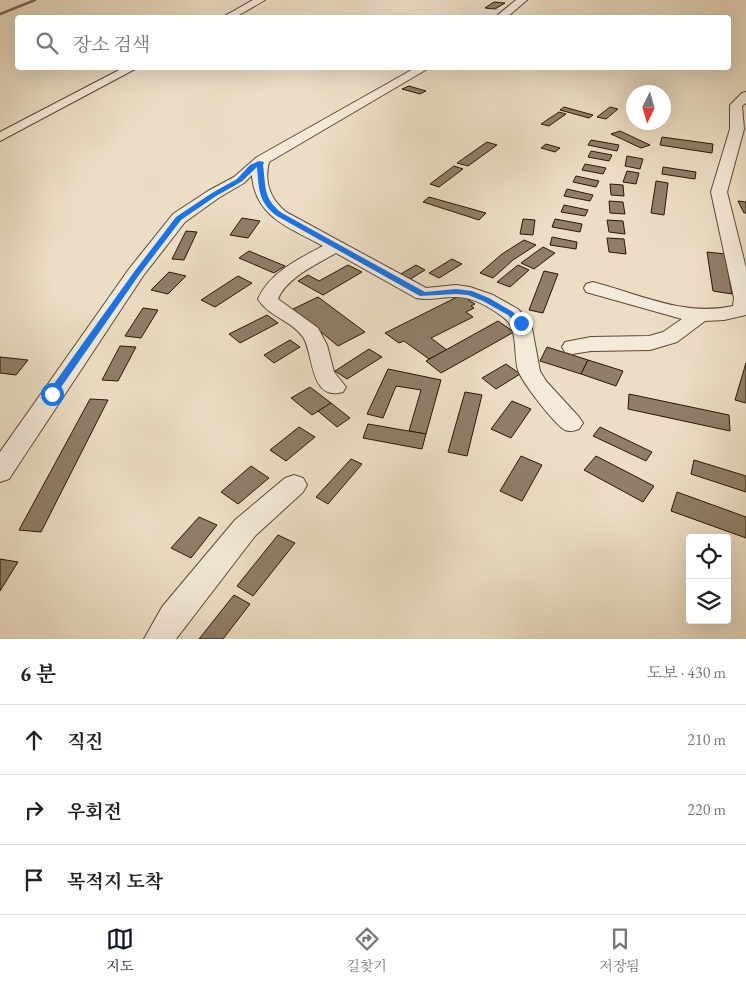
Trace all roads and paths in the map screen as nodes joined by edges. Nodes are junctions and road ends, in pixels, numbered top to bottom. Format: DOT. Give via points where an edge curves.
graph roads {
  1 [pos="260,0"];
  2 [pos="522,0"];
  3 [pos="232,15"];
  4 [pos="503,15"];
  5 [pos="127,70"];
  6 [pos="419,70"];
  7 [pos="746,96"];
  8 [pos="0,137"];
  9 [pos="261,162"];
  10 [pos="335,247"];
  11 [pos="593,288"];
  12 [pos="701,315"];
  13 [pos="572,347"];
  14 [pos="335,387"];
  15 [pos="571,423"];
  16 [pos="0,472"];
  17 [pos="294,485"];
  18 [pos="159,639"];
  1 -- 3 [label="street"];
  2 -- 4 [label="street"];
  5 -- 8 [label="street"];
  6 -- 9 [label="street"];
  7 -- 12 [label="street" via="736,104 737,129 719,192 744,298 742,310 731,314"];
  9 -- 10 [label="street" via="263,194 268,206"];
  9 -- 16 [label="street" via="179,218 136,273"];
  10 -- 14 [label="street" via="281,281 271,289 268,299 310,332 324,377"];
  10 -- 15 [label="street" via="423,294 470,293 511,314 521,323 529,372"];
  11 -- 12 [label="street" via="666,310"];
  12 -- 13 [label="street" via="670,338 650,343"];
  17 -- 18 [label="street" via="245,528"];
}
